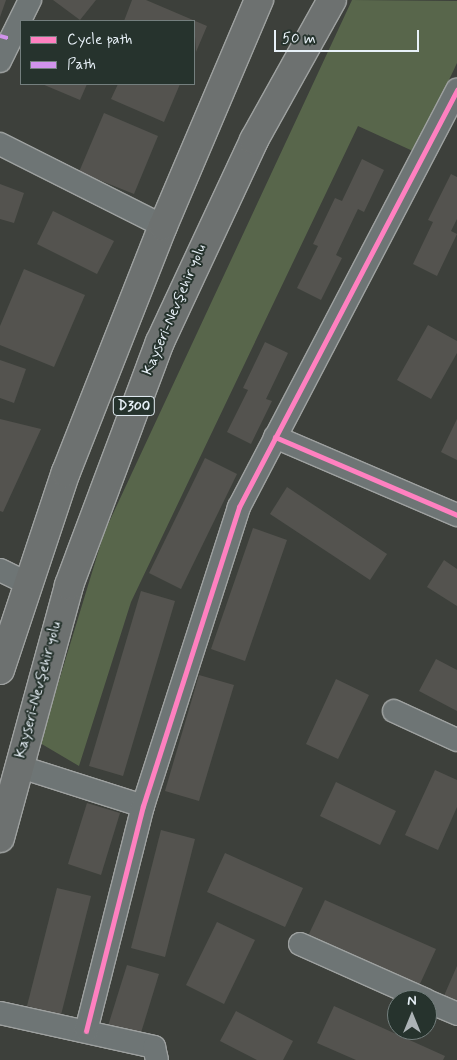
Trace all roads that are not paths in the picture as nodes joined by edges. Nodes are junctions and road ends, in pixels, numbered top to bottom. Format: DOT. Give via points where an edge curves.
graph roads {
  1 [pos="30,0"];
  2 [pos="259,0"];
  3 [pos="332,0"];
  4 [pos="5,38"];
  5 [pos="0,62"];
  6 [pos="457,90"];
  7 [pos="0,144"];
  8 [pos="163,226"];
  9 [pos="275,437"];
  10 [pos="457,515"];
  11 [pos="0,570"];
  12 [pos="27,584"];
  13 [pos="0,670"];
  14 [pos="394,711"];
  15 [pos="457,740"];
  16 [pos="18,766"];
  17 [pos="142,806"];
  18 [pos="0,838"];
  19 [pos="300,944"];
  20 [pos="404,990"];
  21 [pos="437,1005"];
  22 [pos="0,1013"];
  23 [pos="457,1014"];
  24 [pos="86,1031"];
  25 [pos="157,1060"];
  1 -- 4 [label="street"];
  2 -- 8 [label="highway, D300"];
  3 -- 16 [label="highway, Kayseri-Nevşehir yolu / D300" via="254,140 160,342 86,534 51,641"];
  4 -- 5 [label="street"];
  6 -- 9 [label="street"];
  7 -- 8 [label="street"];
  8 -- 12 [label="highway, D300" via="66,472"];
  9 -- 10 [label="street"];
  9 -- 17 [label="street" via="239,507"];
  11 -- 12 [label="street"];
  12 -- 13 [label="highway, D300"];
  14 -- 15 [label="street"];
  16 -- 17 [label="street"];
  16 -- 18 [label="highway, Kayseri-Nevşehir yolu / D300"];
  17 -- 24 [label="street"];
  19 -- 20 [label="street"];
  21 -- 23 [label="street"];
  22 -- 24 [label="street"];
  24 -- 25 [label="street" via="154,1047"];
}
